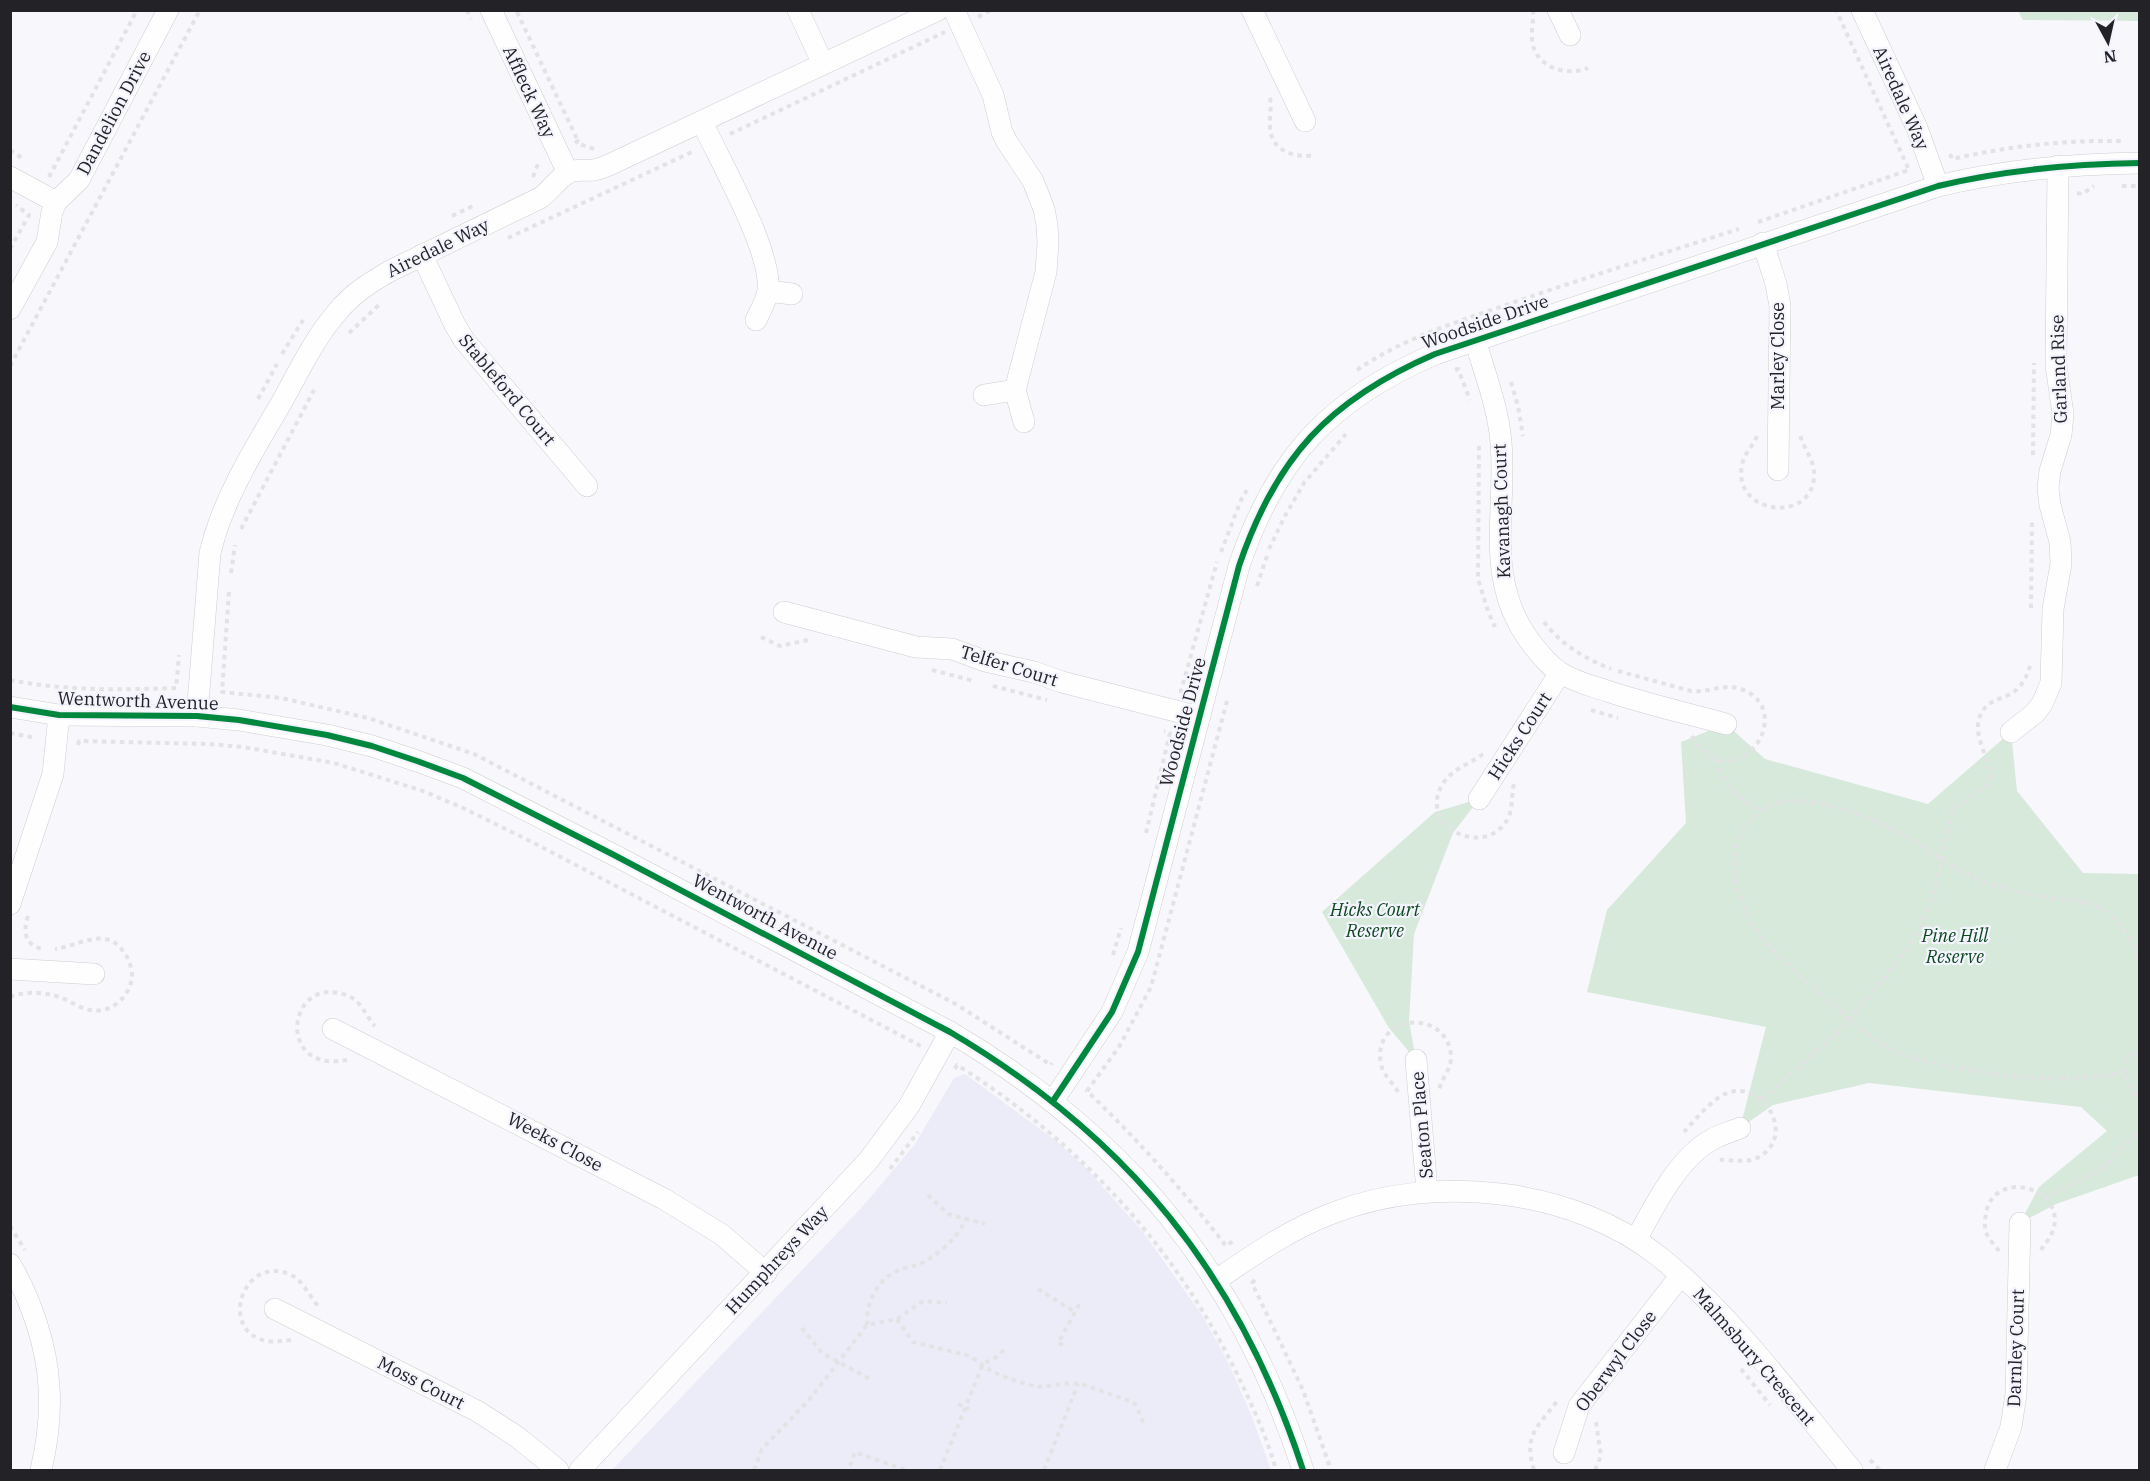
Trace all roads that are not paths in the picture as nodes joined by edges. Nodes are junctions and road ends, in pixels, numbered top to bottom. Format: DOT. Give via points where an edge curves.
graph roads {
  1 [pos="168,10"];
  2 [pos="491,10"];
  3 [pos="798,10"];
  4 [pos="938,10"];
  5 [pos="1252,10"];
  6 [pos="1558,10"];
  7 [pos="1862,10"];
  8 [pos="951,20"];
  9 [pos="1570,35"];
  10 [pos="823,64"];
  11 [pos="1305,120"];
  12 [pos="702,123"];
  13 [pos="2139,163"];
  14 [pos="2058,166"];
  15 [pos="568,173"];
  16 [pos="10,177"];
  17 [pos="1938,186"];
  18 [pos="56,202"];
  19 [pos="1763,243"];
  20 [pos="422,255"];
  21 [pos="768,291"];
  22 [pos="792,294"];
  23 [pos="10,309"];
  24 [pos="756,320"];
  25 [pos="1475,340"];
  26 [pos="1015,390"];
  27 [pos="984,394"];
  28 [pos="1024,422"];
  29 [pos="1778,470"];
  30 [pos="587,486"];
  31 [pos="784,612"];
  32 [pos="1560,673"];
  33 [pos="10,707"];
  34 [pos="60,715"];
  35 [pos="197,716"];
  36 [pos="1199,717"];
  37 [pos="1726,724"];
  38 [pos="2011,732"];
  39 [pos="1479,799"];
  40 [pos="20,907"];
  41 [pos="10,969"];
  42 [pos="94,974"];
  43 [pos="333,1029"];
  44 [pos="950,1032"];
  45 [pos="1416,1060"];
  46 [pos="1053,1101"];
  47 [pos="1740,1128"];
  48 [pos="1427,1191"];
  49 [pos="2019,1223"];
  50 [pos="1636,1240"];
  51 [pos="10,1264"];
  52 [pos="766,1273"];
  53 [pos="1681,1275"];
  54 [pos="1215,1281"];
  55 [pos="275,1309"];
  56 [pos="1564,1453"];
  57 [pos="41,1470"];
  58 [pos="558,1470"];
  59 [pos="580,1470"];
  60 [pos="1303,1470"];
  61 [pos="1852,1470"];
  62 [pos="1995,1470"];
  1 -- 18 [label="street, Dandelion Drive" via="79,180"];
  2 -- 15 [label="street, Affleck Way"];
  3 -- 10 [label="street"];
  4 -- 10 [label="street"];
  5 -- 11 [label="street"];
  6 -- 9 [label="street"];
  7 -- 17 [label="street, Airedale Way" via="1917,128"];
  8 -- 26 [label="street" via="993,95 1007,142 1033,181 1047,225 1046,272"];
  10 -- 12 [label="street"];
  12 -- 15 [label="street" via="609,165"];
  12 -- 21 [label="street" via="759,243"];
  13 -- 14 [label="street, Woodside Drive"];
  14 -- 17 [label="street, Woodside Drive"];
  14 -- 38 [label="street, Garland Rise" via="2056,364 2063,405 2049,489 2061,564 2053,609 2051,683 2035,713"];
  15 -- 20 [label="street, Airedale Way" via="540,198"];
  16 -- 18 [label="street"];
  17 -- 19 [label="street, Woodside Drive"];
  18 -- 23 [label="street" via="47,242"];
  19 -- 25 [label="street, Woodside Drive"];
  19 -- 29 [label="street, Marley Close" via="1780,306"];
  20 -- 30 [label="street, Stableford Court" via="464,340"];
  20 -- 35 [label="street, Airedale Way" via="367,284 321,332 230,497 210,553"];
  21 -- 22 [label="street"];
  21 -- 24 [label="street"];
  25 -- 32 [label="street, Kavanagh Court" via="1499,428 1503,583 1528,639"];
  25 -- 36 [label="street, Woodside Drive" via="1410,365 1374,385 1332,416 1301,447 1270,494 1250,535"];
  26 -- 27 [label="street"];
  26 -- 28 [label="street"];
  31 -- 36 [label="street, Telfer Court" via="916,647 952,649"];
  32 -- 37 [label="street, Kavanagh Court" via="1628,698"];
  32 -- 39 [label="street, Hicks Court"];
  33 -- 34 [label="street, Wentworth Avenue"];
  34 -- 35 [label="street, Wentworth Avenue"];
  34 -- 40 [label="street" via="52,774"];
  35 -- 44 [label="street, Wentworth Avenue" via="327,735 383,749 463,778"];
  36 -- 46 [label="street, Woodside Drive" via="1135,960 1099,1035"];
  41 -- 42 [label="street"];
  43 -- 52 [label="street, Weeks Close" via="664,1199 721,1234"];
  44 -- 46 [label="street, Wentworth Avenue"];
  44 -- 52 [label="street, Humphreys Way" via="887,1138"];
  45 -- 48 [label="street, Seaton Place"];
  46 -- 54 [label="street, Wentworth Avenue" via="1133,1174 1196,1250"];
  47 -- 50 [label="street" via="1713,1139 1687,1160"];
  48 -- 50 [label="street, Malmsbury Crescent" via="1525,1199 1577,1213"];
  48 -- 54 [label="street, Malmsbury Crescent" via="1334,1212 1272,1242"];
  49 -- 62 [label="street, Darnley Court" via="2016,1394 2011,1427"];
  50 -- 53 [label="street, Malmsbury Crescent"];
  51 -- 57 [label="street" via="33,1315 46,1364 49,1411"];
  52 -- 59 [label="street, Humphreys Way"];
  53 -- 56 [label="street, Oberwyl Close" via="1579,1406"];
  53 -- 61 [label="street, Malmsbury Crescent" via="1718,1311"];
  54 -- 60 [label="street, Wentworth Avenue" via="1266,1371"];
  55 -- 58 [label="street, Moss Court" via="477,1411"];
}
